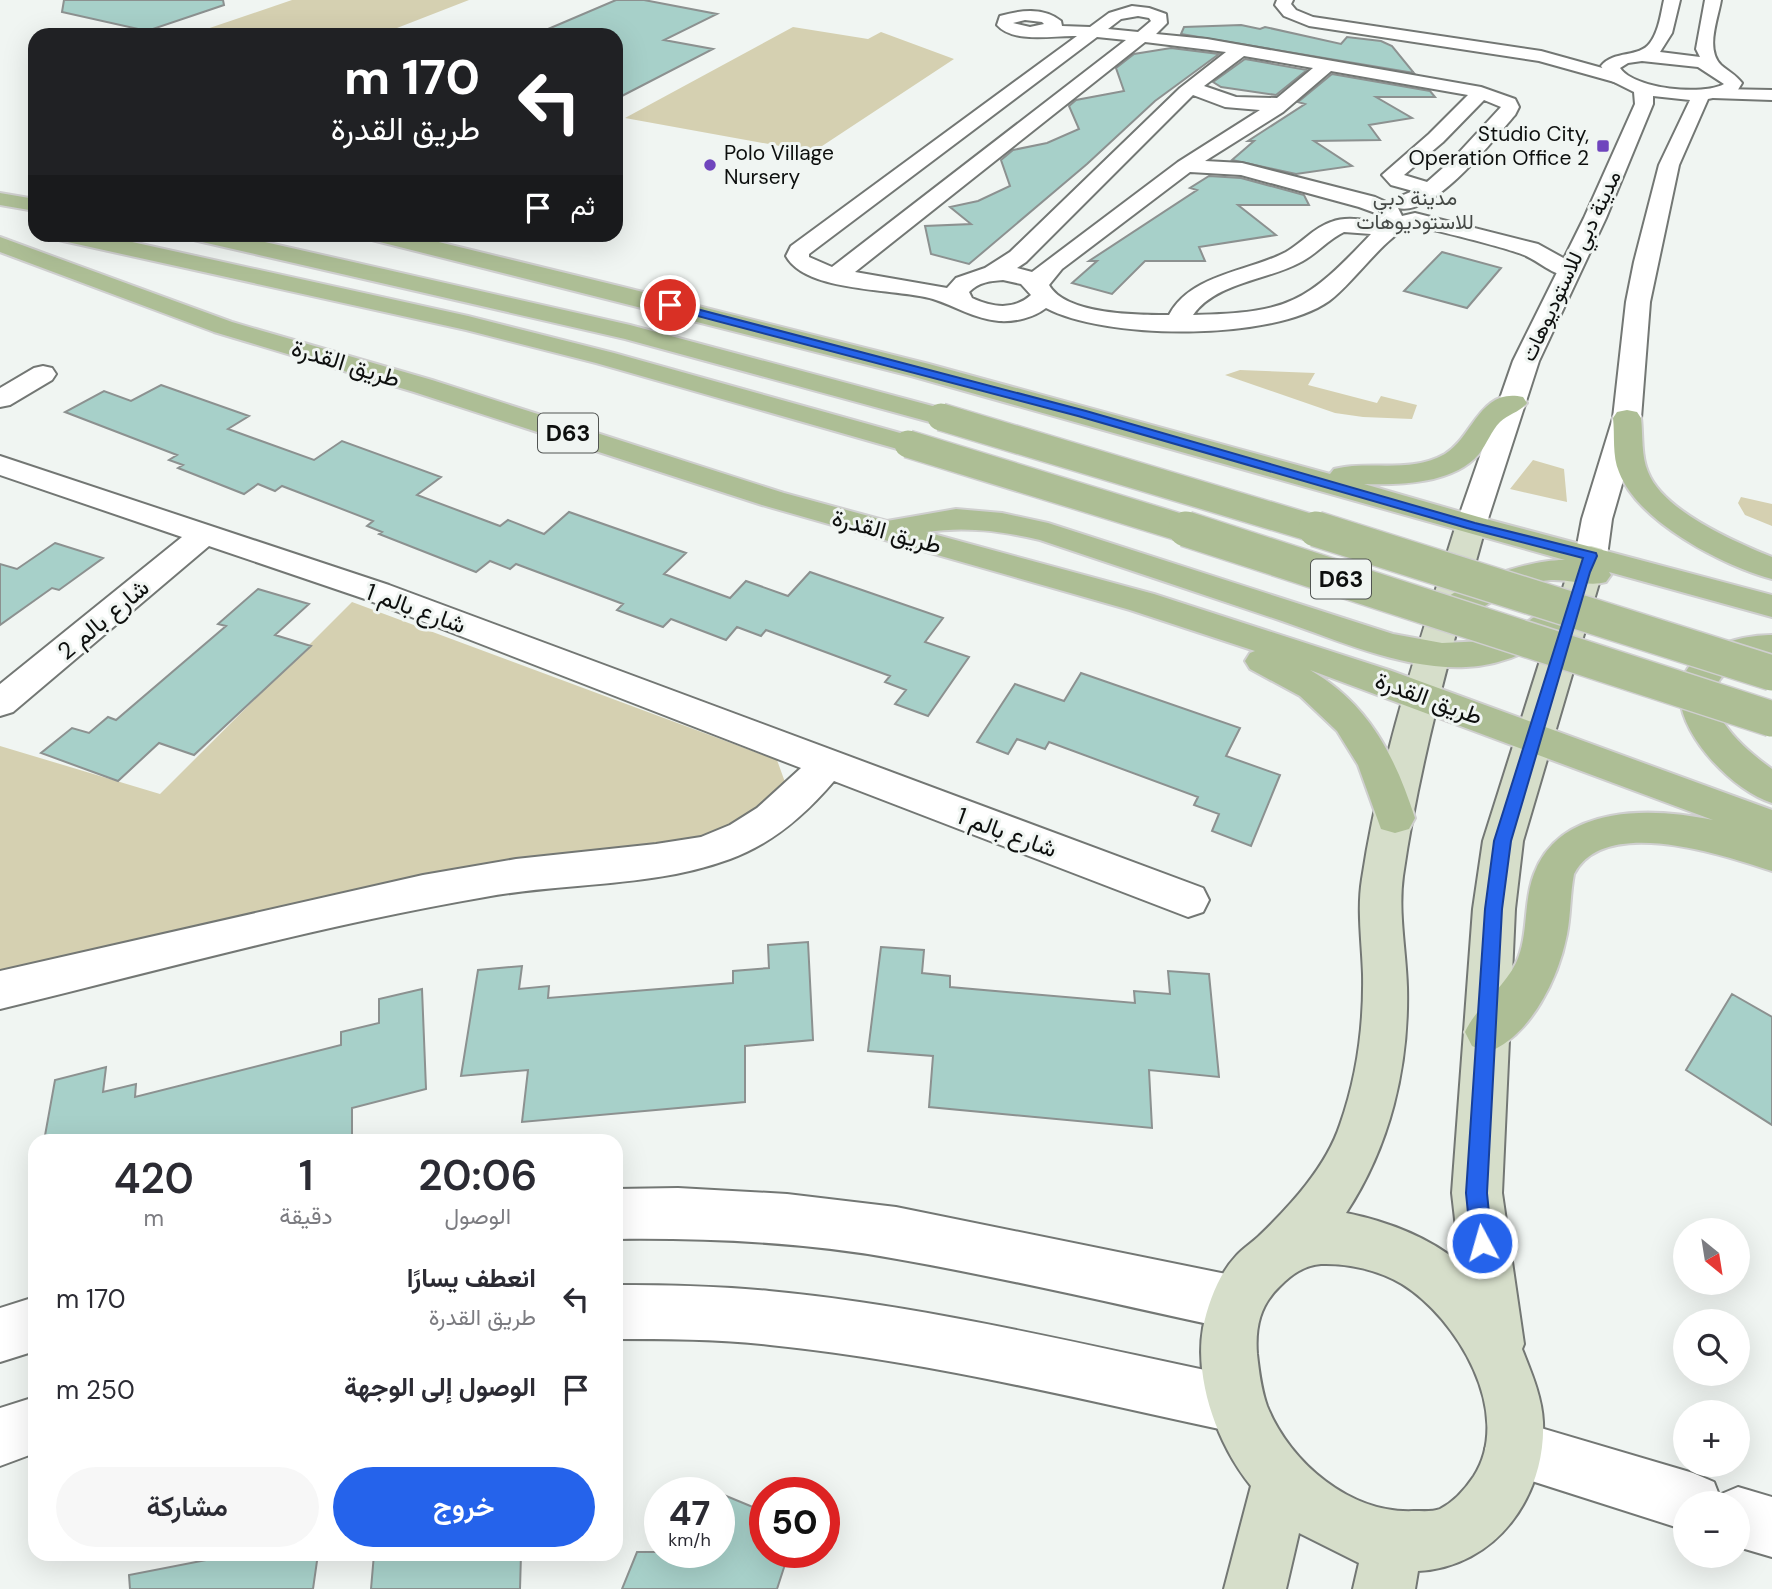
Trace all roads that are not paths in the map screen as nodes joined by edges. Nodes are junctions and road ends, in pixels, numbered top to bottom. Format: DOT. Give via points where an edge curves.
graph roads {
  1 [pos="1285,0"];
  2 [pos="1294,0"];
  3 [pos="1672,0"];
  4 [pos="1713,0"];
  5 [pos="1050,25"];
  6 [pos="1094,32"];
  7 [pos="1140,36"];
  8 [pos="1315,39"];
  9 [pos="1239,51"];
  10 [pos="1541,56"];
  11 [pos="1633,57"];
  12 [pos="1327,65"];
  13 [pos="1431,65"];
  14 [pos="1721,72"];
  15 [pos="1618,78"];
  16 [pos="1643,88"];
  17 [pos="1772,89"];
  18 [pos="1481,92"];
  19 [pos="1187,93"];
  20 [pos="1710,94"];
  21 [pos="1772,95"];
  22 [pos="1512,102"];
  23 [pos="1254,111"];
  24 [pos="1154,125"];
  25 [pos="1177,125"];
  26 [pos="1210,148"];
  27 [pos="1185,166"];
  28 [pos="1242,169"];
  29 [pos="0,180"];
  30 [pos="0,186"];
  31 [pos="28,186"];
  32 [pos="28,187"];
  33 [pos="0,199"];
  34 [pos="28,204"];
  35 [pos="1409,209"];
  36 [pos="4,231"];
  37 [pos="1584,239"];
  38 [pos="28,242"];
  39 [pos="29,242"];
  40 [pos="99,242"];
  41 [pos="234,242"];
  42 [pos="258,242"];
  43 [pos="409,242"];
  44 [pos="1533,244"];
  45 [pos="283,253"];
  46 [pos="1568,270"];
  47 [pos="837,275"];
  48 [pos="982,276"];
  49 [pos="910,287"];
  50 [pos="1210,290"];
  51 [pos="1040,291"];
  52 [pos="960,299"];
  53 [pos="1012,313"];
  54 [pos="1245,320"];
  55 [pos="1124,321"];
  56 [pos="1178,321"];
  57 [pos="43,374"];
  58 [pos="0,399"];
  59 [pos="1513,404"];
  60 [pos="1628,418"];
  61 [pos="1260,463"];
  62 [pos="0,465"];
  63 [pos="1471,525"];
  64 [pos="886,529"];
  65 [pos="205,534"];
  66 [pos="1587,564"];
  67 [pos="1772,569"];
  68 [pos="1142,602"];
  69 [pos="1573,606"];
  70 [pos="1772,606"];
  71 [pos="1444,616"];
  72 [pos="1772,624"];
  73 [pos="1772,647"];
  74 [pos="1433,656"];
  75 [pos="1772,673"];
  76 [pos="1423,696"];
  77 [pos="0,703"];
  78 [pos="1772,719"];
  79 [pos="1535,738"];
  80 [pos="827,764"];
  81 [pos="1772,788"];
  82 [pos="1395,818"];
  83 [pos="1772,826"];
  84 [pos="1772,855"];
  85 [pos="1188,900"];
  86 [pos="0,990"];
  87 [pos="1488,1032"];
  88 [pos="623,1214"];
  89 [pos="1279,1252"];
  90 [pos="1236,1303"];
  91 [pos="623,1312"];
  92 [pos="28,1326"];
  93 [pos="0,1335"];
  94 [pos="1500,1360"];
  95 [pos="1238,1405"];
  96 [pos="28,1427"];
  97 [pos="0,1437"];
  98 [pos="1514,1448"];
  99 [pos="1282,1480"];
  100 [pos="1673,1497"];
  101 [pos="1750,1521"];
  102 [pos="1772,1527"];
  103 [pos="1389,1566"];
  104 [pos="1255,1589"];
  1 -- 8 [label="street" via="1283,5"];
  2 -- 8 [label="street"];
  3 -- 11 [label="street" via="1658,46 1651,54"];
  4 -- 14 [label="street" via="1704,49"];
  5 -- 5 [label="street" via="1020,30 1005,25 1006,19 1062,6"];
  5 -- 6 [label="street"];
  6 -- 7 [label="street"];
  6 -- 7 [label="street" via="1126,12 1160,17"];
  6 -- 47 [label="street" via="797,256 803,265"];
  7 -- 9 [label="street"];
  7 -- 47 [label="street"];
  8 -- 9 [label="street" via="1279,57"];
  8 -- 10 [label="street" via="1355,27"];
  8 -- 12 [label="street"];
  9 -- 19 [label="street"];
  10 -- 11 [label="street"];
  10 -- 15 [label="street"];
  11 -- 14 [label="street" via="1687,61"];
  11 -- 15 [label="street" via="1610,66"];
  12 -- 18 [label="street"];
  12 -- 23 [label="street" via="1281,103"];
  13 -- 22 [label="street" via="1426,71 1438,78 1506,90"];
  14 -- 17 [label="street"];
  14 -- 20 [label="street" via="1733,83 1730,89"];
  15 -- 16 [label="street"];
  16 -- 20 [label="street"];
  16 -- 37 [label="street, مدينة دبي للاستوديوهات" via="1644,104"];
  18 -- 22 [label="street"];
  18 -- 35 [label="street" via="1392,175"];
  19 -- 23 [label="street"];
  19 -- 24 [label="street"];
  20 -- 21 [label="street"];
  20 -- 60 [label="street" via="1669,165 1642,281"];
  22 -- 35 [label="street" via="1477,147"];
  23 -- 26 [label="street"];
  24 -- 25 [label="street"];
  24 -- 48 [label="street" via="1018,257"];
  26 -- 27 [label="street"];
  26 -- 28 [label="street"];
  27 -- 28 [label="street"];
  27 -- 51 [label="street" via="1046,270"];
  28 -- 35 [label="street"];
  29 -- 31 [label="main road"];
  30 -- 32 [label="main road"];
  33 -- 34 [label="main road"];
  35 -- 44 [label="street"];
  35 -- 50 [label="street" via="1336,227 1290,260"];
  35 -- 54 [label="street" via="1358,262 1307,304"];
  36 -- 38 [label="main road, طريق القدرة / D63"];
  37 -- 44 [label="street"];
  37 -- 46 [label="street, مدينة دبي للاستوديوهات"];
  39 -- 64 [label="main road, طريق القدرة / D63" via="223,327 773,499"];
  40 -- 78 [label="main road, D63, bridge" via="618,361 1250,549"];
  41 -- 45 [label="main road, D63"];
  42 -- 45 [label="main road"];
  43 -- 61 [label="main road" via="766,329"];
  44 -- 46 [label="street"];
  45 -- 75 [label="main road, D63, bridge" via="630,333 940,417 1368,545"];
  46 -- 59 [label="street, مدينة دبي للاستوديوهات" via="1526,361"];
  47 -- 49 [label="street"];
  48 -- 49 [label="street"];
  48 -- 51 [label="street" via="1017,276"];
  48 -- 52 [label="street" via="962,284 957,291"];
  49 -- 52 [label="street"];
  50 -- 54 [label="street" via="1217,307"];
  50 -- 56 [label="street" via="1185,307"];
  51 -- 53 [label="street" via="1038,304"];
  51 -- 55 [label="street" via="1072,311"];
  52 -- 53 [label="street" via="981,311"];
  53 -- 55 [label="street" via="1077,324"];
  54 -- 56 [label="street"];
  55 -- 56 [label="street"];
  57 -- 58 [label="street"];
  59 -- 61 [label="main road" via="1488,417 1458,458 1433,469 1359,476"];
  59 -- 63 [label="street, مدينة دبي للاستوديوهات"];
  60 -- 66 [label="street"];
  60 -- 67 [label="main road" via="1632,471 1646,494 1693,530"];
  61 -- 63 [label="main road"];
  62 -- 65 [label="street, شارع بالم 1"];
  63 -- 66 [label="main road"];
  63 -- 71 [label="main road"];
  64 -- 68 [label="main road, طريق القدرة / D63"];
  64 -- 74 [label="main road" via="956,518 1025,527"];
  65 -- 77 [label="street, شارع بالم 2"];
  65 -- 80 [label="street, شارع بالم 1" via="389,597"];
  66 -- 69 [label="main road"];
  66 -- 70 [label="main road"];
  66 -- 71 [label="main road" via="1518,575"];
  66 -- 72 [label="main road"];
  68 -- 76 [label="main road, طريق القدرة / D63"];
  68 -- 82 [label="main road" via="1186,632 1290,674 1343,710 1379,765"];
  69 -- 74 [label="main road" via="1533,635 1493,653"];
  69 -- 79 [label="main road"];
  71 -- 74 [label="main road"];
  73 -- 81 [label="main road" via="1721,657 1707,668 1699,683 1698,700 1703,720 1717,742"];
  74 -- 76 [label="main road"];
  76 -- 79 [label="main road, طريق القدرة / D63"];
  76 -- 82 [label="main road"];
  79 -- 83 [label="main road, طريق القدرة / D63"];
  79 -- 87 [label="main road" via="1503,841 1494,909"];
  80 -- 85 [label="street, شارع بالم 1"];
  80 -- 86 [label="street" via="768,822 705,851 408,894"];
  82 -- 89 [label="main road" via="1382,880 1385,1031 1367,1118 1350,1161 1327,1198"];
  84 -- 87 [label="main road" via="1712,835 1661,828 1617,831 1575,845 1554,874 1540,960 1511,1010"];
  87 -- 94 [label="main road" via="1477,1193"];
  88 -- 90 [label="street" via="787,1219 895,1233"];
  89 -- 90 [label="main road" via="1254,1274"];
  89 -- 94 [label="main road" via="1307,1240 1340,1238 1376,1245 1410,1259 1444,1283 1472,1314"];
  90 -- 95 [label="main road" via="1228,1351"];
  91 -- 95 [label="street" via="701,1312 878,1332"];
  92 -- 93 [label="street"];
  94 -- 98 [label="main road" via="1515,1416"];
  95 -- 99 [label="main road" via="1256,1444"];
  96 -- 97 [label="street"];
  98 -- 100 [label="street"];
  98 -- 103 [label="main road" via="1502,1490 1476,1522"];
  99 -- 103 [label="main road" via="1301,1499 1370,1538"];
  99 -- 104 [label="main road"];
  101 -- 102 [label="street"];
}
